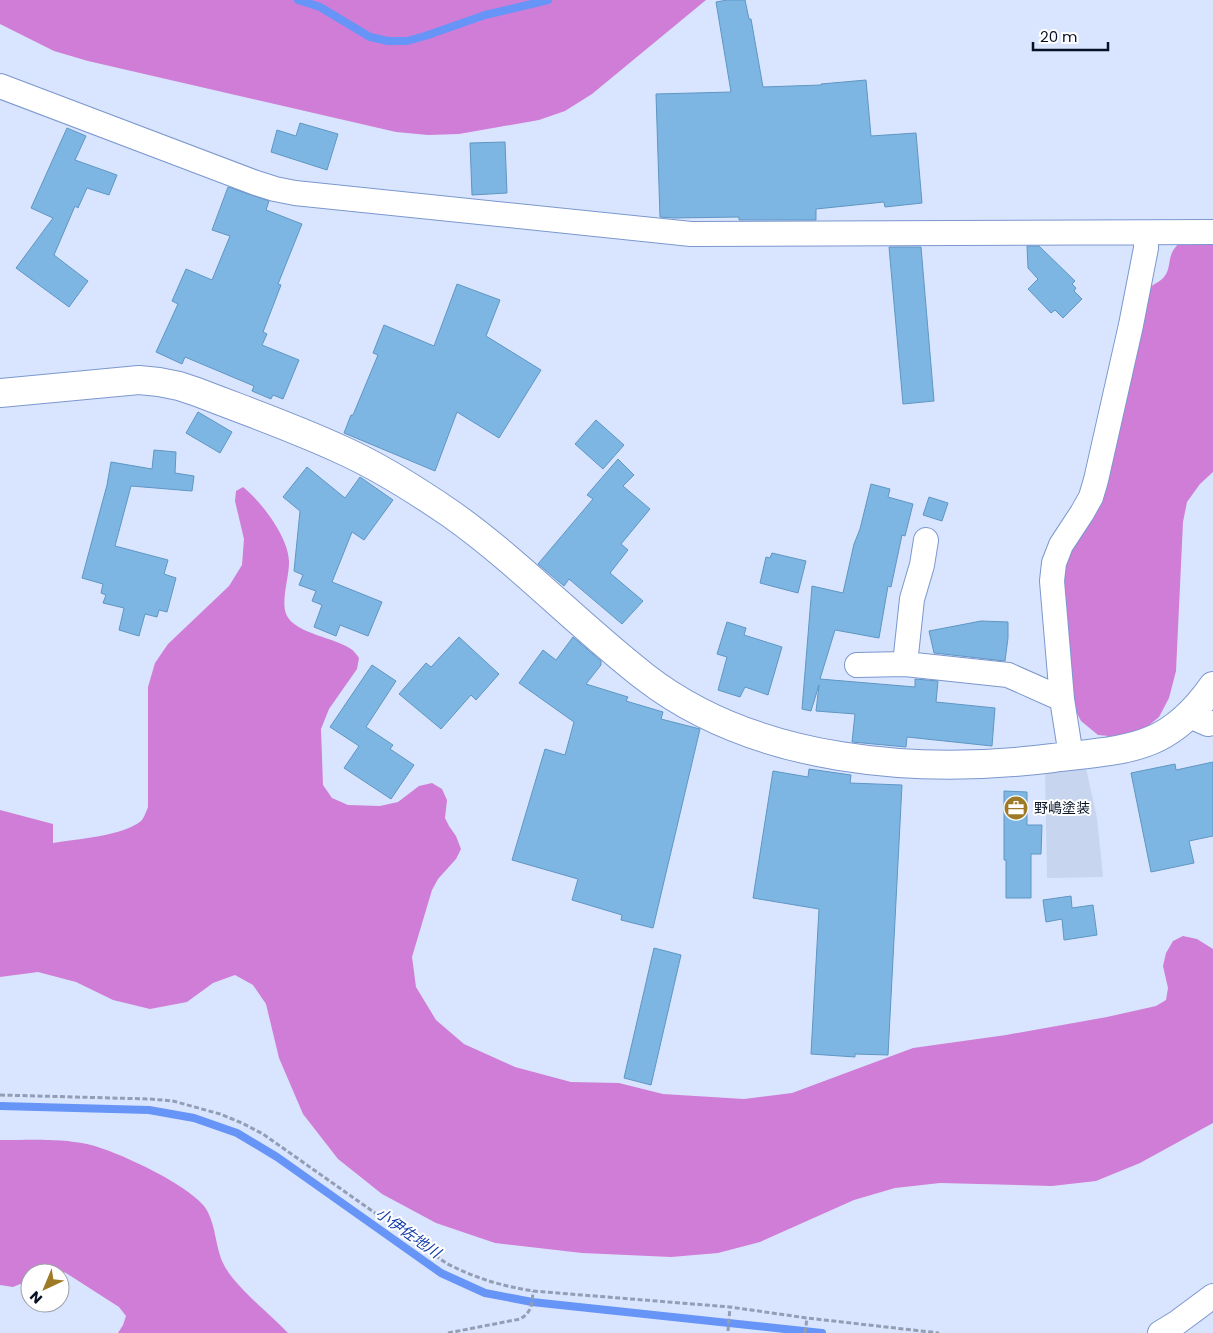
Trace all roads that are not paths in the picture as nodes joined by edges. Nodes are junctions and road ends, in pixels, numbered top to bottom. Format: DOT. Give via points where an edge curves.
graph roads {
  1 [pos="0,86"];
  2 [pos="1146,232"];
  3 [pos="1213,232"];
  4 [pos="0,393"];
  5 [pos="926,540"];
  6 [pos="905,664"];
  7 [pos="857,665"];
  8 [pos="1213,686"];
  9 [pos="1062,699"];
  10 [pos="1201,719"];
  11 [pos="1071,756"];
  12 [pos="1213,1296"];
  13 [pos="1160,1333"];
  1 -- 2 [label="street" via="256,183 296,193 691,234"];
  2 -- 3 [label="street"];
  2 -- 9 [label="street" via="1146,248 1131,325 1096,480 1054,563 1052,581"];
  4 -- 11 [label="street" via="119,381 159,382 198,392 344,451 454,516 628,664 671,696 725,725 754,735 813,750 909,763 974,765"];
  5 -- 6 [label="street" via="912,598"];
  6 -- 7 [label="street"];
  6 -- 9 [label="street" via="1008,675"];
  8 -- 10 [label="street"];
  9 -- 11 [label="street"];
  10 -- 11 [label="street" via="1122,750"];
  12 -- 13 [label="street"];
}
